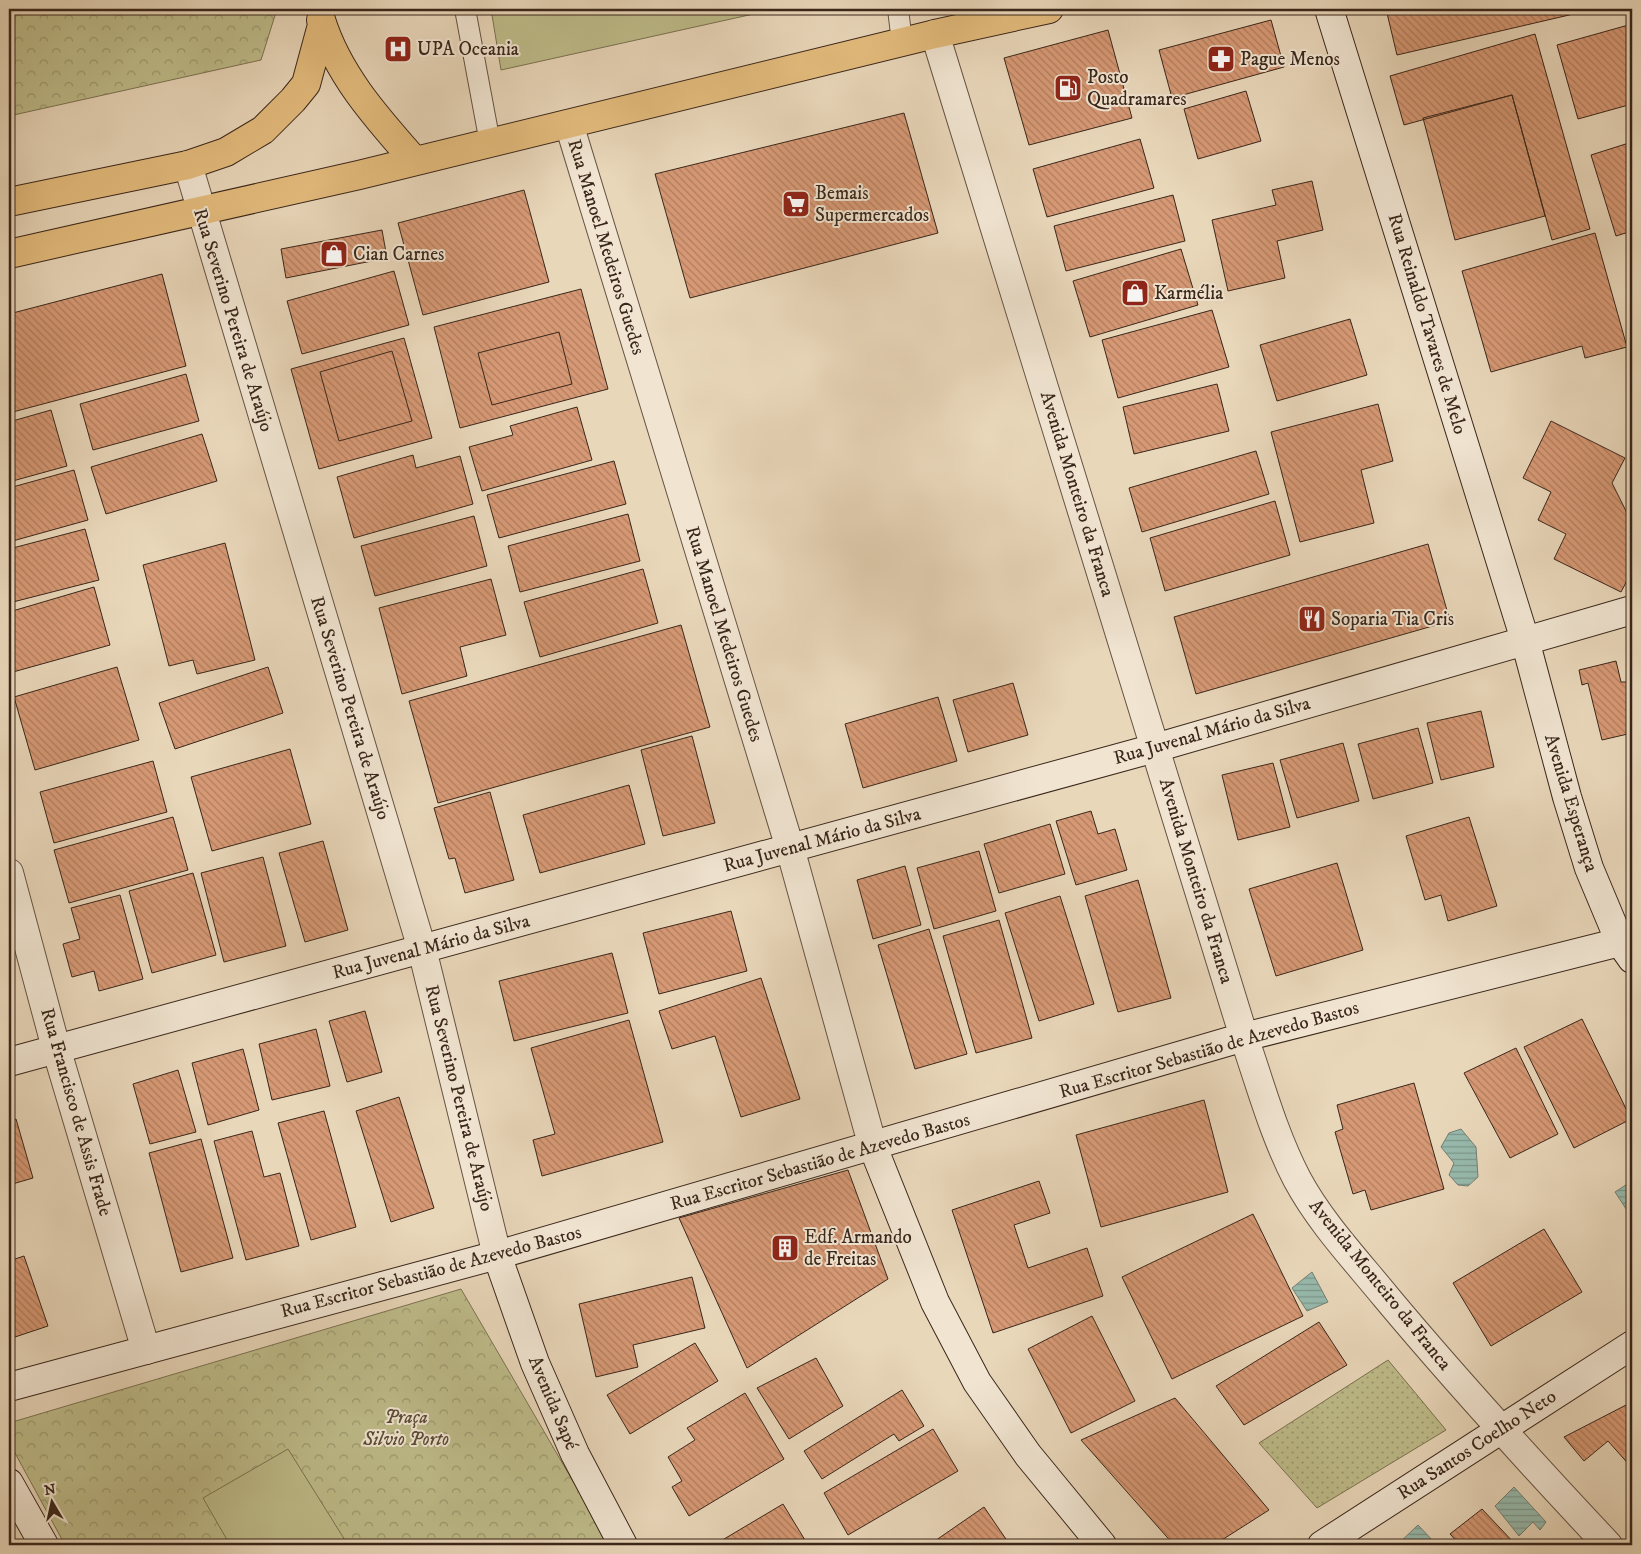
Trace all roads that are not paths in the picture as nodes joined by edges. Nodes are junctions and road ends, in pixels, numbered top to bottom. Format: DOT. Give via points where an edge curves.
graph roads {
  1 [pos="465,9"];
  2 [pos="898,9"];
  3 [pos="1049,9"];
  4 [pos="1329,9"];
  5 [pos="991,15"];
  6 [pos="320,17"];
  7 [pos="935,34"];
  8 [pos="902,42"];
  9 [pos="569,124"];
  10 [pos="490,143"];
  11 [pos="414,160"];
  12 [pos="188,165"];
  13 [pos="9,202"];
  14 [pos="200,210"];
  15 [pos="9,254"];
  16 [pos="1632,610"];
  17 [pos="1525,640"];
  18 [pos="1155,748"];
  19 [pos="790,848"];
  20 [pos="9,873"];
  21 [pos="1628,947"];
  22 [pos="422,949"];
  23 [pos="1244,1038"];
  24 [pos="56,1048"];
  25 [pos="9,1062"];
  26 [pos="873,1147"];
  27 [pos="497,1255"];
  28 [pos="1632,1345"];
  29 [pos="146,1350"];
  30 [pos="9,1387"];
  31 [pos="1500,1429"];
  32 [pos="9,1483"];
  33 [pos="44,1545"];
  34 [pos="623,1545"];
  35 [pos="1102,1545"];
  36 [pos="1322,1545"];
  37 [pos="1608,1545"];
  1 -- 10 [label="lane"];
  2 -- 8 [label="lane"];
  3 -- 5 [label="main road"];
  4 -- 17 [label="main road, Rua Reinaldo Tavares de Melo"];
  5 -- 7 [label="main road"];
  6 -- 11 [label="main road" via="357,93"];
  6 -- 12 [label="main road" via="306,84 293,100 262,130 226,152"];
  7 -- 8 [label="main road"];
  7 -- 18 [label="main road, Avenida Monteiro da Franca"];
  8 -- 9 [label="main road"];
  9 -- 10 [label="main road"];
  9 -- 19 [label="main road, Rua Manoel Medeiros Guedes"];
  10 -- 11 [label="main road"];
  11 -- 14 [label="main road" via="359,176"];
  12 -- 13 [label="main road"];
  12 -- 14 [label="main road, Rua Severino Pereira de Araújo"];
  14 -- 15 [label="main road"];
  14 -- 22 [label="main road, Rua Severino Pereira de Araújo"];
  16 -- 17 [label="main road, Rua Juvenal Mário da Silva"];
  17 -- 18 [label="main road, Rua Juvenal Mário da Silva"];
  17 -- 21 [label="main road, Avenida Esperança" via="1589,868"];
  18 -- 19 [label="main road, Rua Juvenal Mário da Silva"];
  18 -- 23 [label="main road, Avenida Monteiro da Franca"];
  19 -- 22 [label="main road, Rua Juvenal Mário da Silva"];
  19 -- 26 [label="main road, Rua Manoel Medeiros Guedes"];
  20 -- 24 [label="main road, Rua Francisco de Assis Frade"];
  21 -- 23 [label="main road, Rua Escritor Sebastião de Azevedo Bastos"];
  22 -- 24 [label="main road, Rua Juvenal Mário da Silva"];
  22 -- 27 [label="main road, Rua Severino Pereira de Araújo"];
  23 -- 26 [label="main road, Rua Escritor Sebastião de Azevedo Bastos"];
  23 -- 31 [label="main road, Avenida Monteiro da Franca" via="1297,1179 1327,1225"];
  24 -- 25 [label="main road, Rua Juvenal Mário da Silva"];
  24 -- 29 [label="main road, Rua Francisco de Assis Frade"];
  26 -- 27 [label="main road, Rua Escritor Sebastião de Azevedo Bastos"];
  26 -- 35 [label="main road, Rua Manoel Medeiros Guedes" via="935,1302 977,1382 1028,1455"];
  27 -- 29 [label="main road, Rua Escritor Sebastião de Azevedo Bastos"];
  27 -- 34 [label="main road, Avenida Sapé" via="535,1363 571,1445"];
  28 -- 31 [label="main road, Rua Santos Coelho Neto"];
  29 -- 30 [label="main road, Rua Escritor Sebastião de Azevedo Bastos"];
  31 -- 36 [label="main road, Rua Santos Coelho Neto"];
  31 -- 37 [label="main road, Avenida Monteiro da Franca"];
  32 -- 33 [label="main road"];
}
